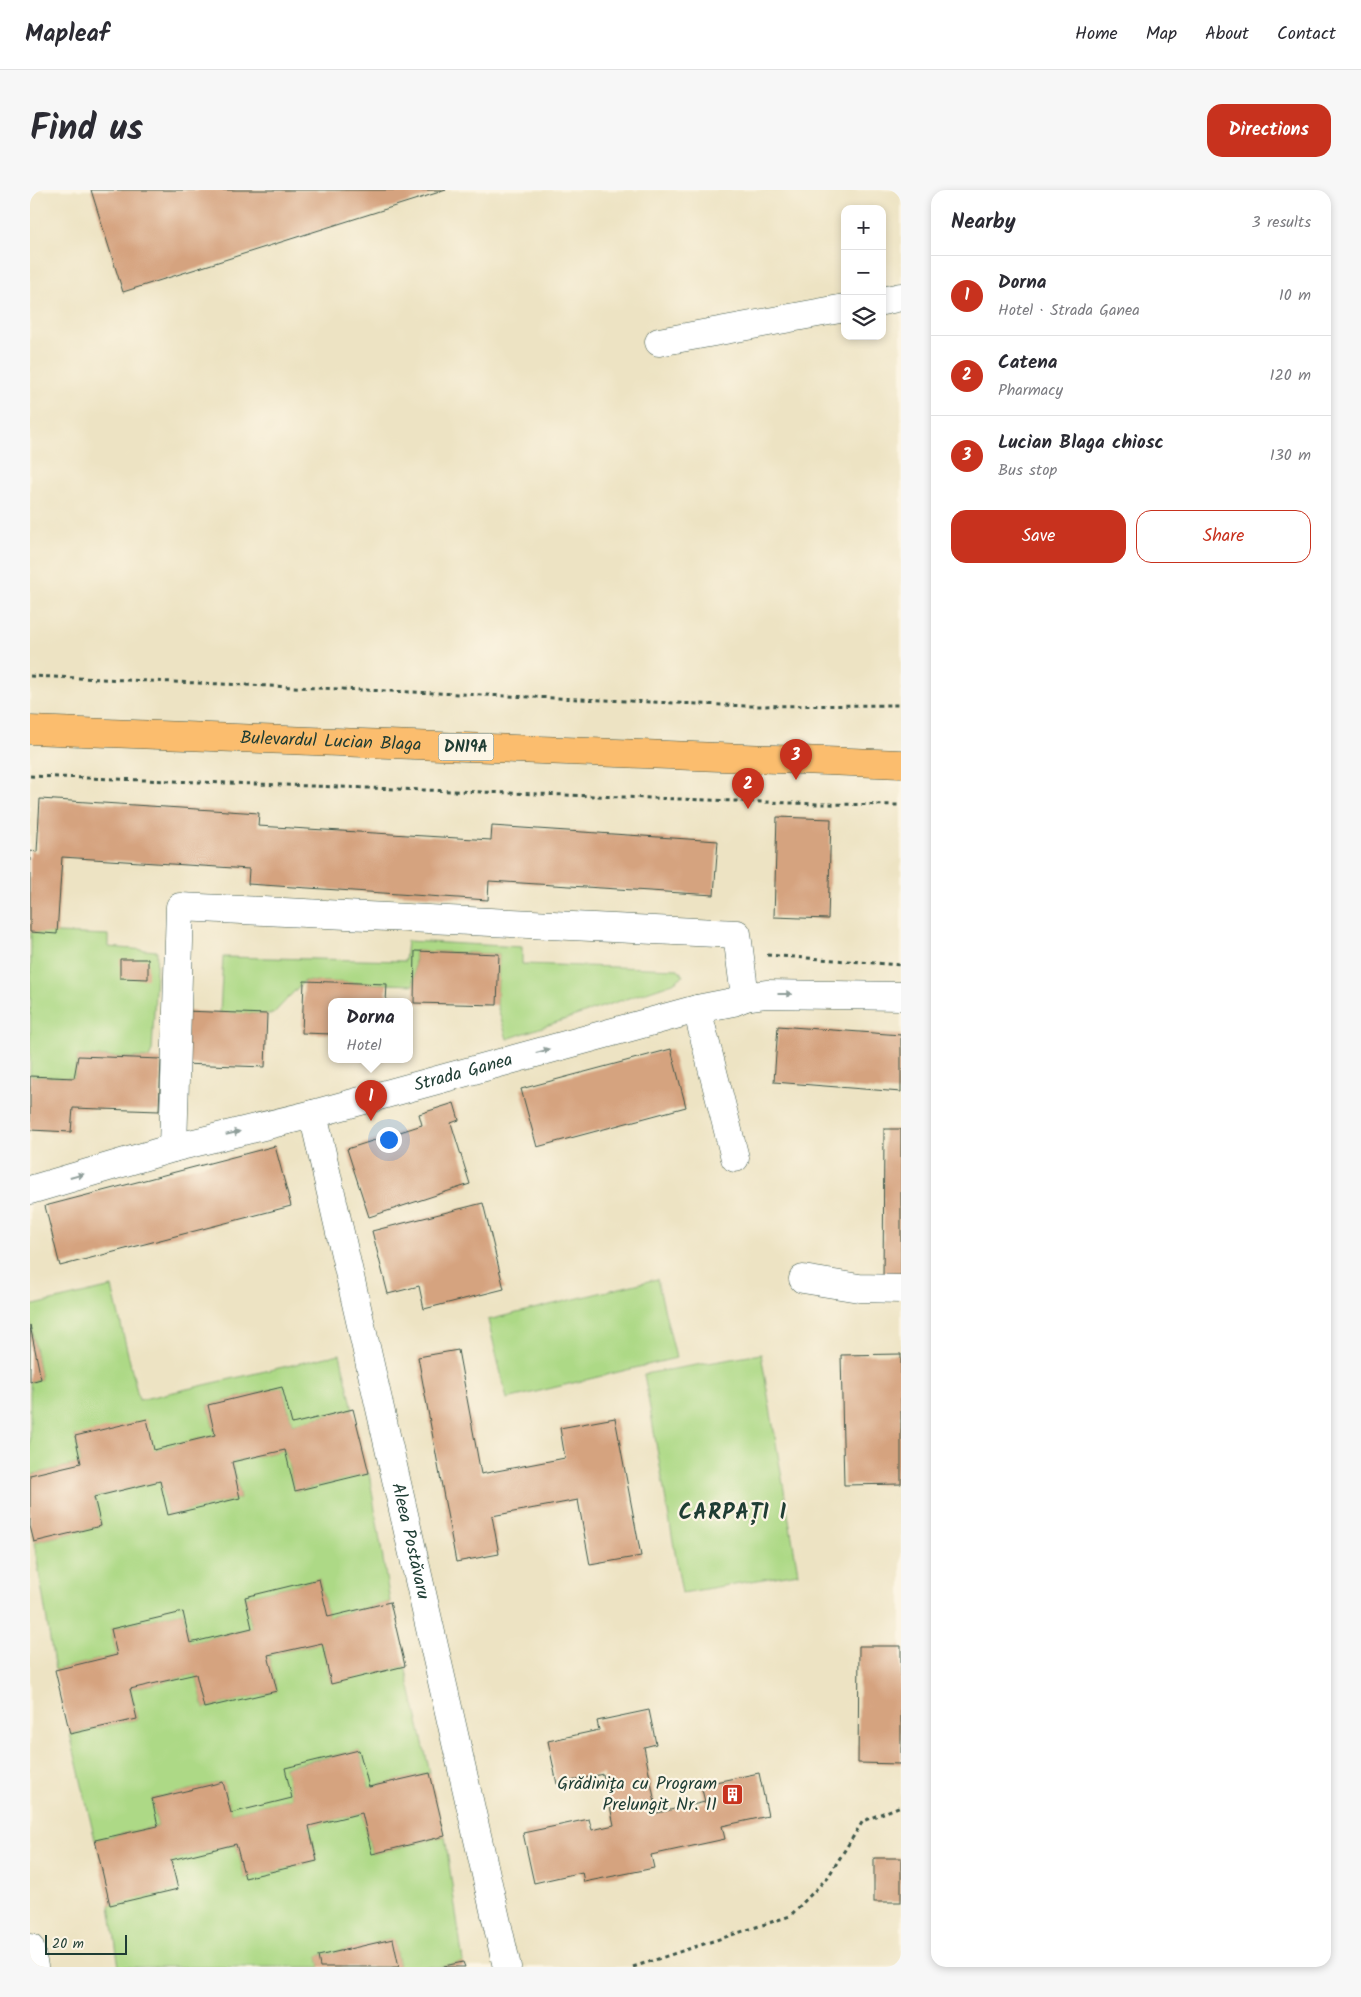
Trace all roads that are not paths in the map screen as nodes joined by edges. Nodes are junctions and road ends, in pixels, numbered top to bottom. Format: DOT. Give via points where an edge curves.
graph roads {
  1 [pos="901,297"];
  2 [pos="886,300"];
  3 [pos="841,309"];
  4 [pos="659,342"];
  5 [pos="30,730"];
  6 [pos="901,764"];
  7 [pos="901,996"];
  8 [pos="745,997"];
  9 [pos="697,1010"];
  10 [pos="313,1114"];
  11 [pos="172,1148"];
  12 [pos="735,1158"];
  13 [pos="30,1190"];
  14 [pos="803,1279"];
  15 [pos="901,1289"];
  16 [pos="30,1948"];
  17 [pos="34,1967"];
  18 [pos="507,1967"];
  1 -- 2 [label="street"];
  3 -- 4 [label="street"];
  5 -- 6 [label="main road, Bulevardul Lucian Blaga / DN19A"];
  8 -- 7 [label="street, Strada Ganea, one-way" via="766,994"];
  8 -- 9 [label="street, Strada Ganea"];
  8 -- 11 [label="street" via="737,934 180,907"];
  10 -- 9 [label="street, Strada Ganea, one-way"];
  9 -- 12 [label="street"];
  11 -- 10 [label="street, Strada Ganea, one-way"];
  10 -- 18 [label="street, Aleea Postăvaru"];
  13 -- 11 [label="street, Strada Ganea, one-way"];
  14 -- 15 [label="street" via="859,1288"];
  16 -- 17 [label="street"];
}
